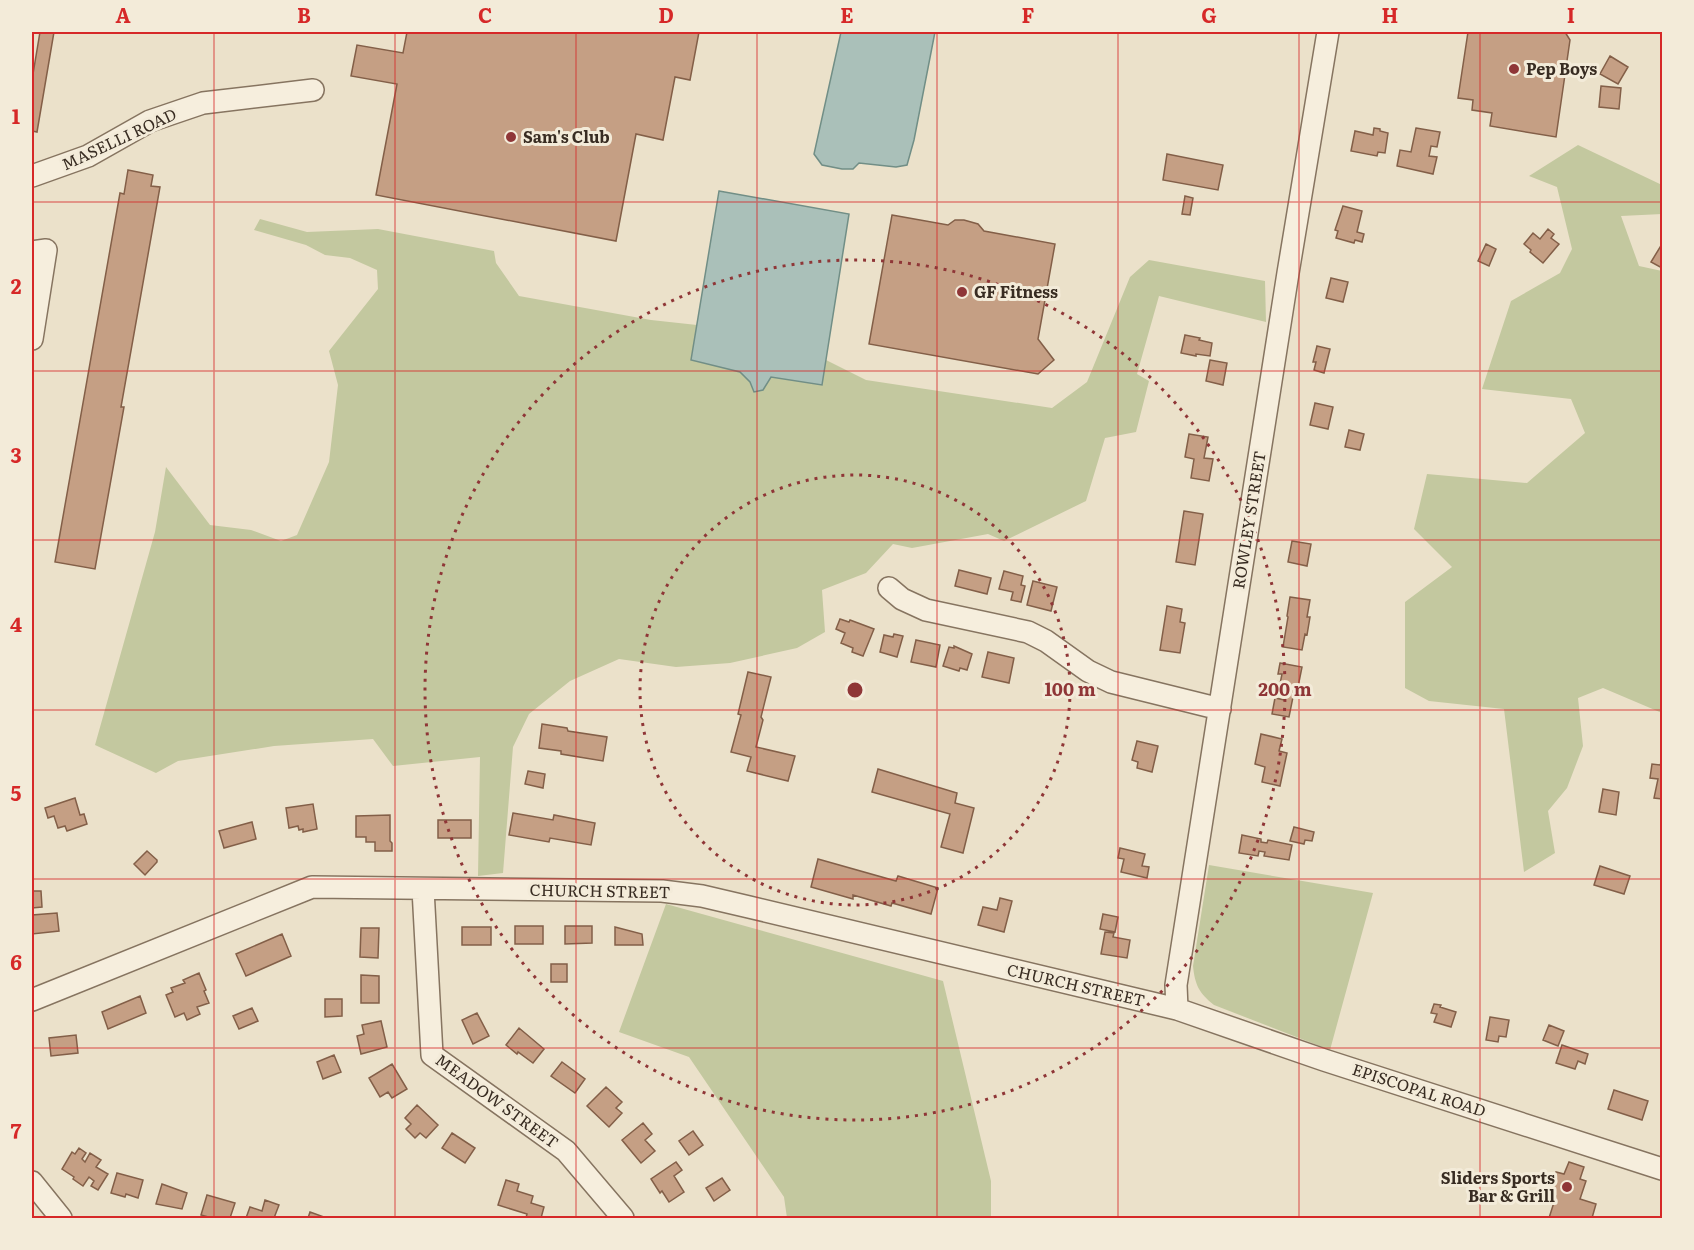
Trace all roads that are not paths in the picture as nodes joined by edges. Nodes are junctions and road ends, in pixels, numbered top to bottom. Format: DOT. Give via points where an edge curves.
graph roads {
  1 [pos="1328,32"];
  2 [pos="313,90"];
  3 [pos="32,176"];
  4 [pos="32,252"];
  5 [pos="32,339"];
  6 [pos="889,588"];
  7 [pos="1220,709"];
  8 [pos="423,889"];
  9 [pos="32,1000"];
  10 [pos="1177,1009"];
  11 [pos="1662,1169"];
  12 [pos="32,1182"];
  13 [pos="61,1218"];
  14 [pos="623,1218"];
  1 -- 7 [label="street, ROWLEY STREET"];
  2 -- 3 [label="street, MASELLI ROAD" via="203,103 150,121 88,156"];
  4 -- 5 [label="street" via="46,250"];
  6 -- 7 [label="street" via="926,610 1028,632 1111,682"];
  7 -- 10 [label="street, ROWLEY STREET" via="1176,984"];
  8 -- 9 [label="street, CHURCH STREET" via="312,887"];
  8 -- 10 [label="street, CHURCH STREET" via="618,889 702,896"];
  8 -- 14 [label="street, MEADOW STREET" via="432,1055 566,1151"];
  10 -- 11 [label="street, EPISCOPAL ROAD"];
  12 -- 13 [label="street"];
}
